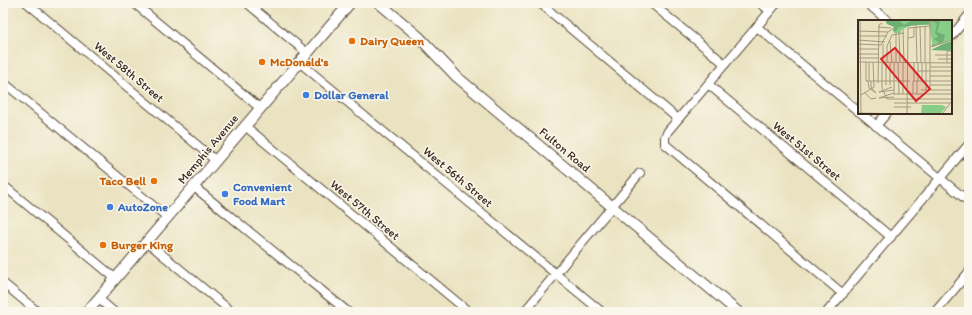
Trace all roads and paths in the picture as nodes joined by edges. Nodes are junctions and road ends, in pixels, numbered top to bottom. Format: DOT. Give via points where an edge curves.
graph roads {
  1 [pos="27,3"];
  2 [pos="134,3"];
  3 [pos="247,3"];
  4 [pos="350,3"];
  5 [pos="379,3"];
  6 [pos="540,3"];
  7 [pos="651,3"];
  8 [pos="760,3"];
  9 [pos="777,3"];
  10 [pos="867,3"];
  11 [pos="770,11"];
  12 [pos="969,15"];
  13 [pos="887,20"];
  14 [pos="757,27"];
  15 [pos="952,36"];
  16 [pos="307,53"];
  17 [pos="299,62"];
  18 [pos="725,64"];
  19 [pos="3,82"];
  20 [pos="708,84"];
  21 [pos="260,108"];
  22 [pos="858,110"];
  23 [pos="862,114"];
  24 [pos="886,114"];
  25 [pos="678,118"];
  26 [pos="245,126"];
  27 [pos="876,126"];
  28 [pos="969,144"];
  29 [pos="216,160"];
  30 [pos="640,173"];
  31 [pos="940,179"];
  32 [pos="3,185"];
  33 [pos="194,186"];
  34 [pos="969,202"];
  35 [pos="612,206"];
  36 [pos="167,217"];
  37 [pos="891,236"];
  38 [pos="147,242"];
  39 [pos="969,272"];
  40 [pos="556,274"];
  41 [pos="116,279"];
  42 [pos="3,283"];
  43 [pos="843,294"];
  44 [pos="98,299"];
  45 [pos="38,312"];
  46 [pos="87,312"];
  47 [pos="114,312"];
  48 [pos="232,312"];
  49 [pos="348,312"];
  50 [pos="469,312"];
  51 [pos="524,312"];
  52 [pos="602,312"];
  53 [pos="738,312"];
  54 [pos="827,312"];
  55 [pos="935,312"];
  1 -- 29 [label="street, West 58th Street"];
  2 -- 21 [label="street"];
  3 -- 16 [label="street"];
  4 -- 16 [label="main road, Memphis Avenue"];
  5 -- 35 [label="main road, Fulton Road" via="418,36 457,77"];
  6 -- 25 [label="street"];
  7 -- 18 [label="street"];
  8 -- 11 [label="street"];
  9 -- 11 [label="street"];
  10 -- 13 [label="street"];
  11 -- 14 [label="street"];
  12 -- 15 [label="street"];
  14 -- 18 [label="street"];
  14 -- 22 [label="street"];
  16 -- 17 [label="main road, Memphis Avenue"];
  17 -- 21 [label="main road, Memphis Avenue"];
  17 -- 40 [label="street, West 56th Street"];
  18 -- 20 [label="street"];
  19 -- 36 [label="street"];
  20 -- 25 [label="street"];
  20 -- 37 [label="street, West 51st Street"];
  21 -- 26 [label="main road, Memphis Avenue"];
  23 -- 27 [label="street"];
  24 -- 27 [label="street"];
  25 -- 43 [label="street" via="665,137 665,144"];
  26 -- 29 [label="main road, Memphis Avenue"];
  26 -- 50 [label="street, West 57th Street"];
  27 -- 31 [label="street"];
  28 -- 31 [label="street"];
  29 -- 33 [label="main road, Memphis Avenue"];
  30 -- 35 [label="street"];
  31 -- 34 [label="street"];
  31 -- 37 [label="street"];
  32 -- 41 [label="street"];
  33 -- 36 [label="main road, Memphis Avenue"];
  33 -- 49 [label="street"];
  35 -- 40 [label="street"];
  35 -- 53 [label="main road, Fulton Road"];
  36 -- 38 [label="main road, Memphis Avenue"];
  37 -- 43 [label="street"];
  38 -- 41 [label="main road, Memphis Avenue"];
  38 -- 48 [label="street"];
  39 -- 55 [label="street"];
  40 -- 51 [label="street"];
  40 -- 52 [label="street, West 56th Street"];
  41 -- 44 [label="main road, Memphis Avenue"];
  42 -- 45 [label="street"];
  43 -- 54 [label="street"];
  44 -- 46 [label="main road, Memphis Avenue"];
  44 -- 47 [label="street"];
}
